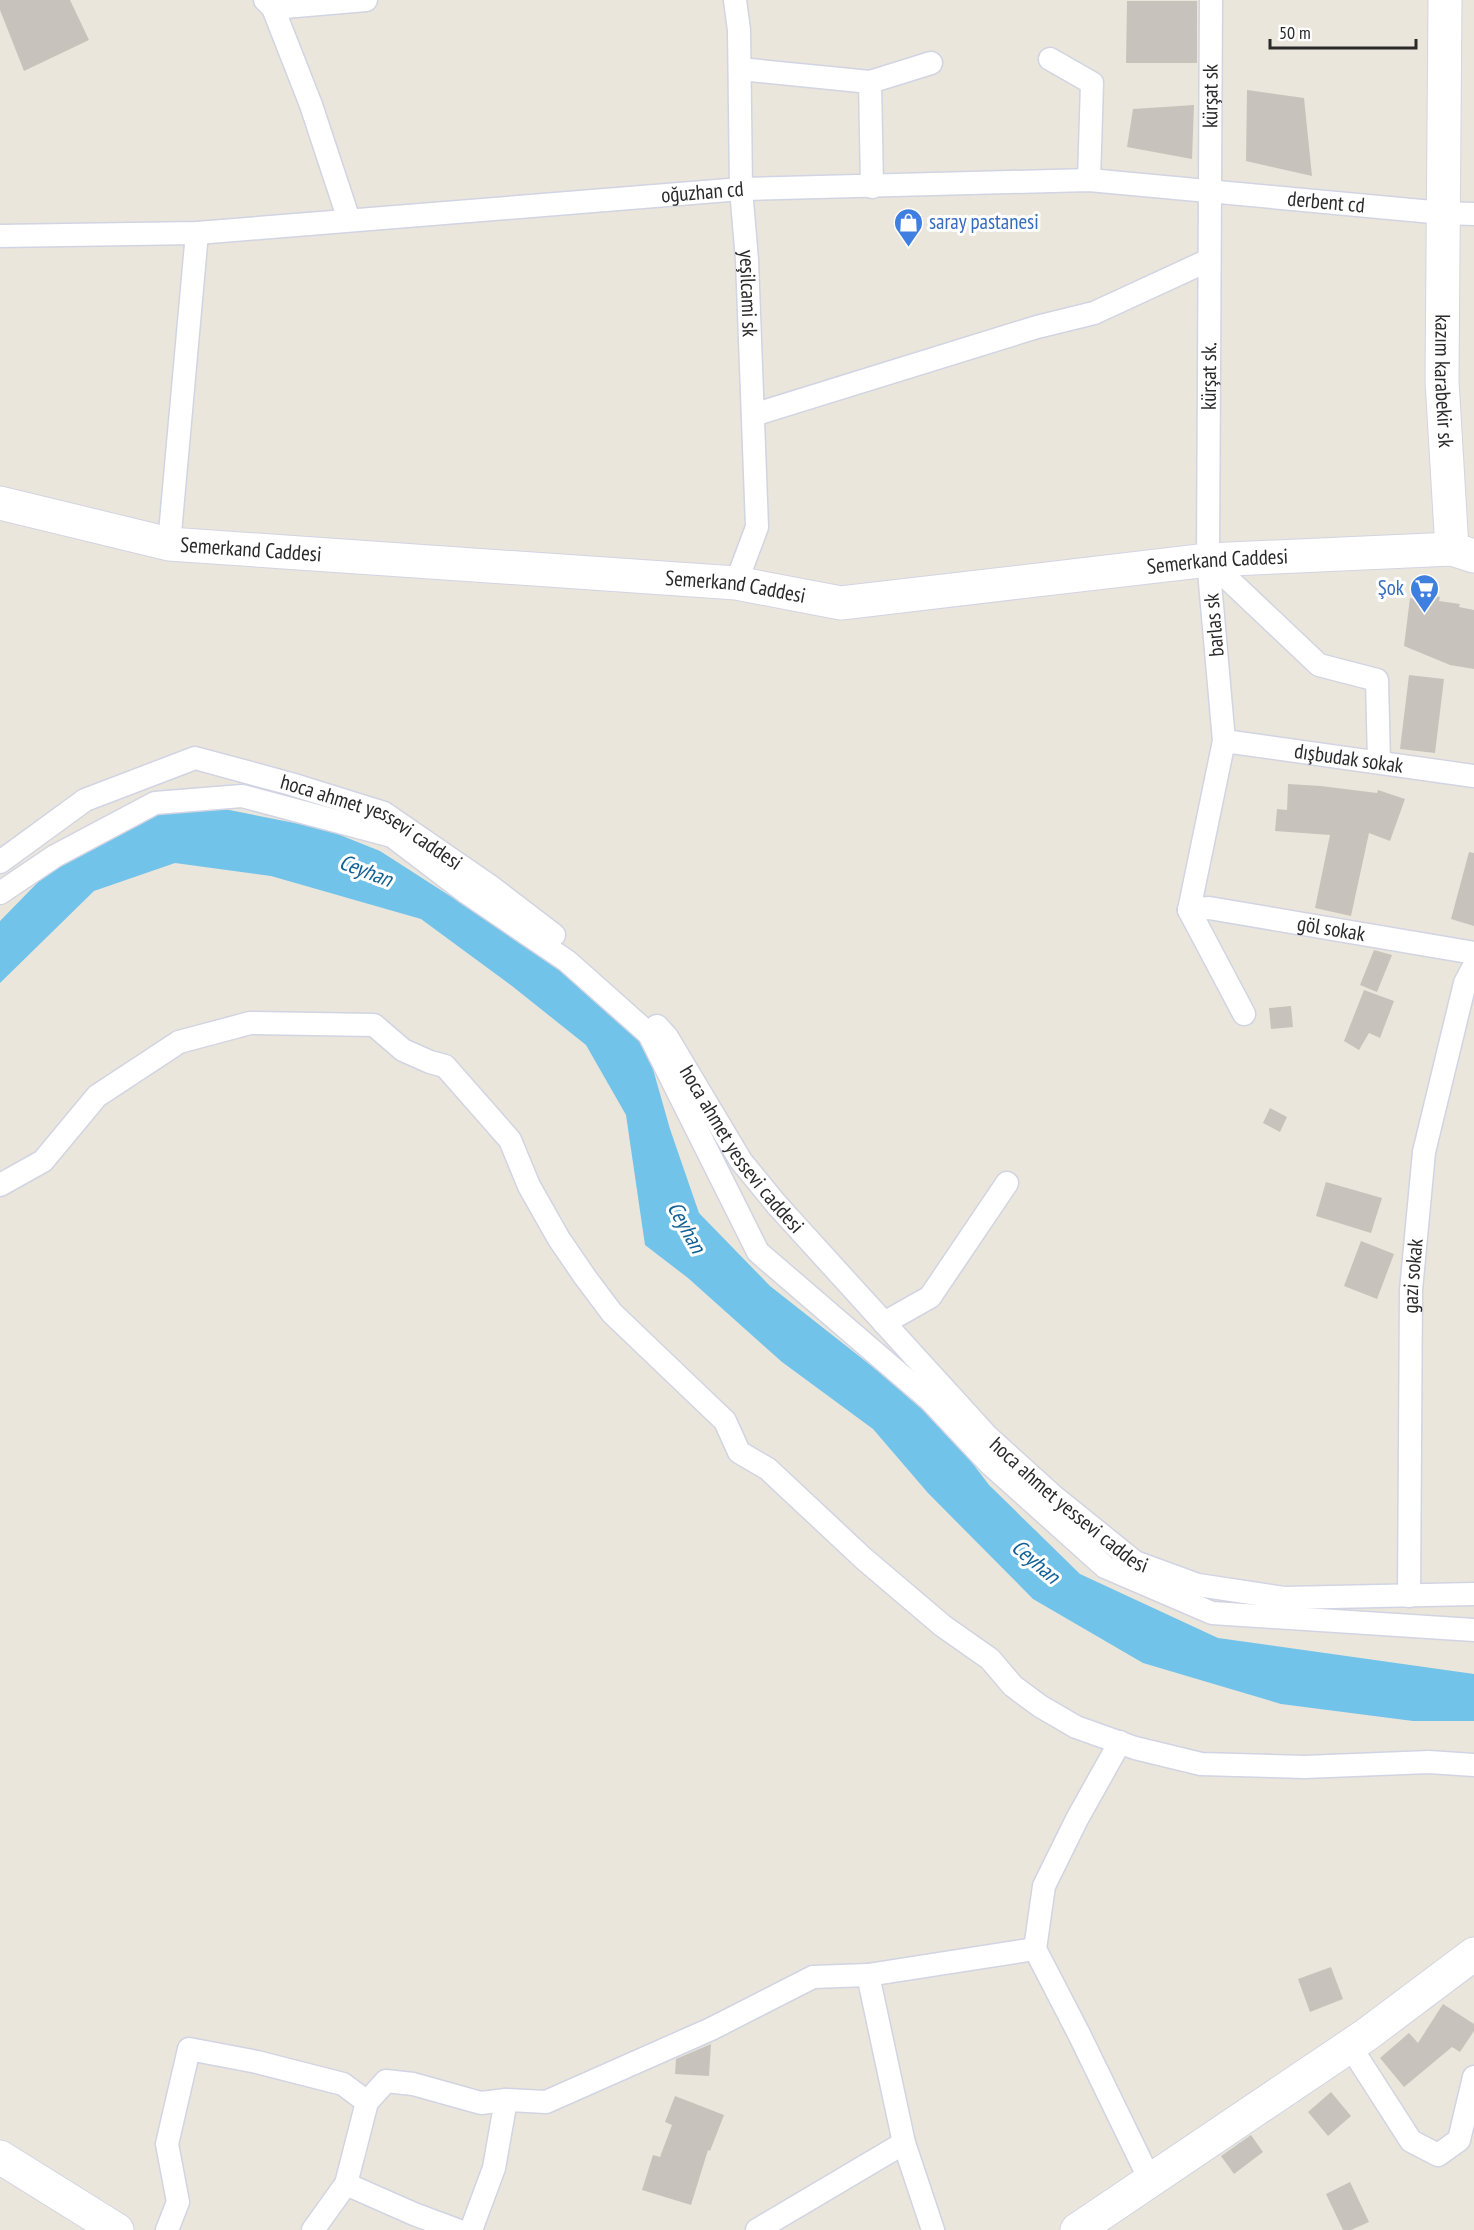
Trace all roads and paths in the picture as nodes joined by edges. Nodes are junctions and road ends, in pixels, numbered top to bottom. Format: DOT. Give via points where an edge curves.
graph roads {
  1 [pos="366,0"];
  2 [pos="735,0"];
  3 [pos="1211,0"];
  4 [pos="1445,0"];
  5 [pos="327,2"];
  6 [pos="269,4"];
  7 [pos="1050,58"];
  8 [pos="931,63"];
  9 [pos="740,69"];
  10 [pos="870,82"];
  11 [pos="1089,180"];
  12 [pos="872,187"];
  13 [pos="741,189"];
  14 [pos="1208,193"];
  15 [pos="1459,214"];
  16 [pos="349,220"];
  17 [pos="197,233"];
  18 [pos="0,236"];
  19 [pos="1209,260"];
  20 [pos="753,416"];
  21 [pos="0,503"];
  22 [pos="169,544"];
  23 [pos="1463,552"];
  24 [pos="1208,560"];
  25 [pos="736,583"];
  26 [pos="1224,741"];
  27 [pos="1379,762"];
  28 [pos="1474,776"];
  29 [pos="0,862"];
  30 [pos="0,892"];
  31 [pos="1190,910"];
  32 [pos="1474,953"];
  33 [pos="1474,966"];
  34 [pos="1244,1014"];
  35 [pos="1007,1183"];
  36 [pos="0,1185"];
  37 [pos="884,1323"];
  38 [pos="1474,1594"];
  39 [pos="1408,1596"];
  40 [pos="1474,1630"];
  41 [pos="1120,1743"];
  42 [pos="1474,1765"];
  43 [pos="1035,1948"];
  44 [pos="1474,1954"];
  45 [pos="867,1975"];
  46 [pos="1350,2046"];
  47 [pos="1474,2077"];
  48 [pos="506,2100"];
  49 [pos="368,2102"];
  50 [pos="904,2143"];
  51 [pos="0,2157"];
  52 [pos="1150,2180"];
  53 [pos="346,2184"];
  54 [pos="117,2230"];
  55 [pos="167,2230"];
  56 [pos="313,2230"];
  57 [pos="458,2230"];
  58 [pos="471,2230"];
  59 [pos="757,2230"];
  60 [pos="933,2230"];
  61 [pos="1077,2230"];
  1 -- 5 [label="street"];
  2 -- 9 [label="street, yeşilcami sk"];
  3 -- 14 [label="street, kürşat sk"];
  4 -- 15 [label="street, kazım karabekir sk"];
  5 -- 6 [label="street"];
  6 -- 16 [label="street" via="311,105"];
  7 -- 11 [label="street" via="1092,83"];
  8 -- 10 [label="street"];
  9 -- 10 [label="street"];
  9 -- 13 [label="street, yeşilcami sk"];
  10 -- 12 [label="street"];
  11 -- 12 [label="street, oğuzhan cd"];
  11 -- 14 [label="street, oğuzhan cd"];
  12 -- 13 [label="street, oğuzhan cd"];
  13 -- 16 [label="street, oğuzhan cd"];
  13 -- 20 [label="street, yeşilcami sk"];
  14 -- 15 [label="street, derbent cd"];
  14 -- 19 [label="street, kürşat sk."];
  15 -- 23 [label="street, kazım karabekir sk" via="1442,381"];
  16 -- 17 [label="street, oğuzhan cd"];
  17 -- 18 [label="street, oğuzhan cd"];
  17 -- 22 [label="street"];
  19 -- 20 [label="street" via="1094,313 1037,327"];
  19 -- 24 [label="street, kürşat sk."];
  20 -- 25 [label="street, yeşilcami sk" via="757,527"];
  21 -- 22 [label="street, Semerkand Caddesi"];
  22 -- 25 [label="street, Semerkand Caddesi"];
  23 -- 24 [label="street, Semerkand Caddesi"];
  24 -- 25 [label="street, Semerkand Caddesi" via="841,603"];
  24 -- 26 [label="street, barlas sk"];
  24 -- 27 [label="street, barlas sk" via="1319,665 1377,680"];
  26 -- 27 [label="street, dışbudak sokak"];
  26 -- 31 [label="street, barlas sk"];
  27 -- 28 [label="street, dışbudak sokak"];
  29 -- 37 [label="street, hoca ahmet yessevi caddesi" via="85,800 195,758 384,813 490,886 613,981 668,1037 741,1161"];
  30 -- 40 [label="street" via="55,856 155,803 242,796 392,836 567,961 649,1034 758,1252 930,1400 988,1464 1105,1567 1212,1612"];
  31 -- 32 [label="street, göl sokak" via="1209,908"];
  31 -- 34 [label="street"];
  33 -- 39 [label="street, gazi sokak" via="1465,983 1424,1152 1412,1290"];
  35 -- 37 [label="street" via="930,1298"];
  36 -- 41 [label="street" via="44,1161 97,1096 179,1042 250,1023 374,1025 403,1050 445,1066 510,1140 559,1239 585,1277 612,1313 725,1421 739,1452 768,1469 863,1558 943,1626 990,1659 1013,1686 1076,1728"];
  37 -- 39 [label="street, hoca ahmet yessevi caddesi" via="987,1436 1135,1562 1198,1585 1284,1598"];
  38 -- 39 [label="street, hoca ahmet yessevi caddesi"];
  41 -- 42 [label="street" via="1201,1764"];
  41 -- 43 [label="street" via="1044,1886"];
  43 -- 45 [label="street"];
  43 -- 52 [label="street"];
  44 -- 46 [label="street"];
  45 -- 48 [label="street" via="813,1977 711,2029 546,2102"];
  45 -- 50 [label="street"];
  46 -- 47 [label="street" via="1411,2141 1438,2155 1459,2140"];
  46 -- 52 [label="street"];
  48 -- 49 [label="street" via="481,2103 413,2084 386,2081"];
  48 -- 58 [label="street" via="494,2168"];
  49 -- 53 [label="street"];
  49 -- 55 [label="street" via="343,2084 256,2061 189,2049 167,2144 178,2202"];
  50 -- 59 [label="street"];
  50 -- 60 [label="street"];
  51 -- 54 [label="street"];
  52 -- 61 [label="street"];
  53 -- 56 [label="street"];
  53 -- 57 [label="street"];
}
